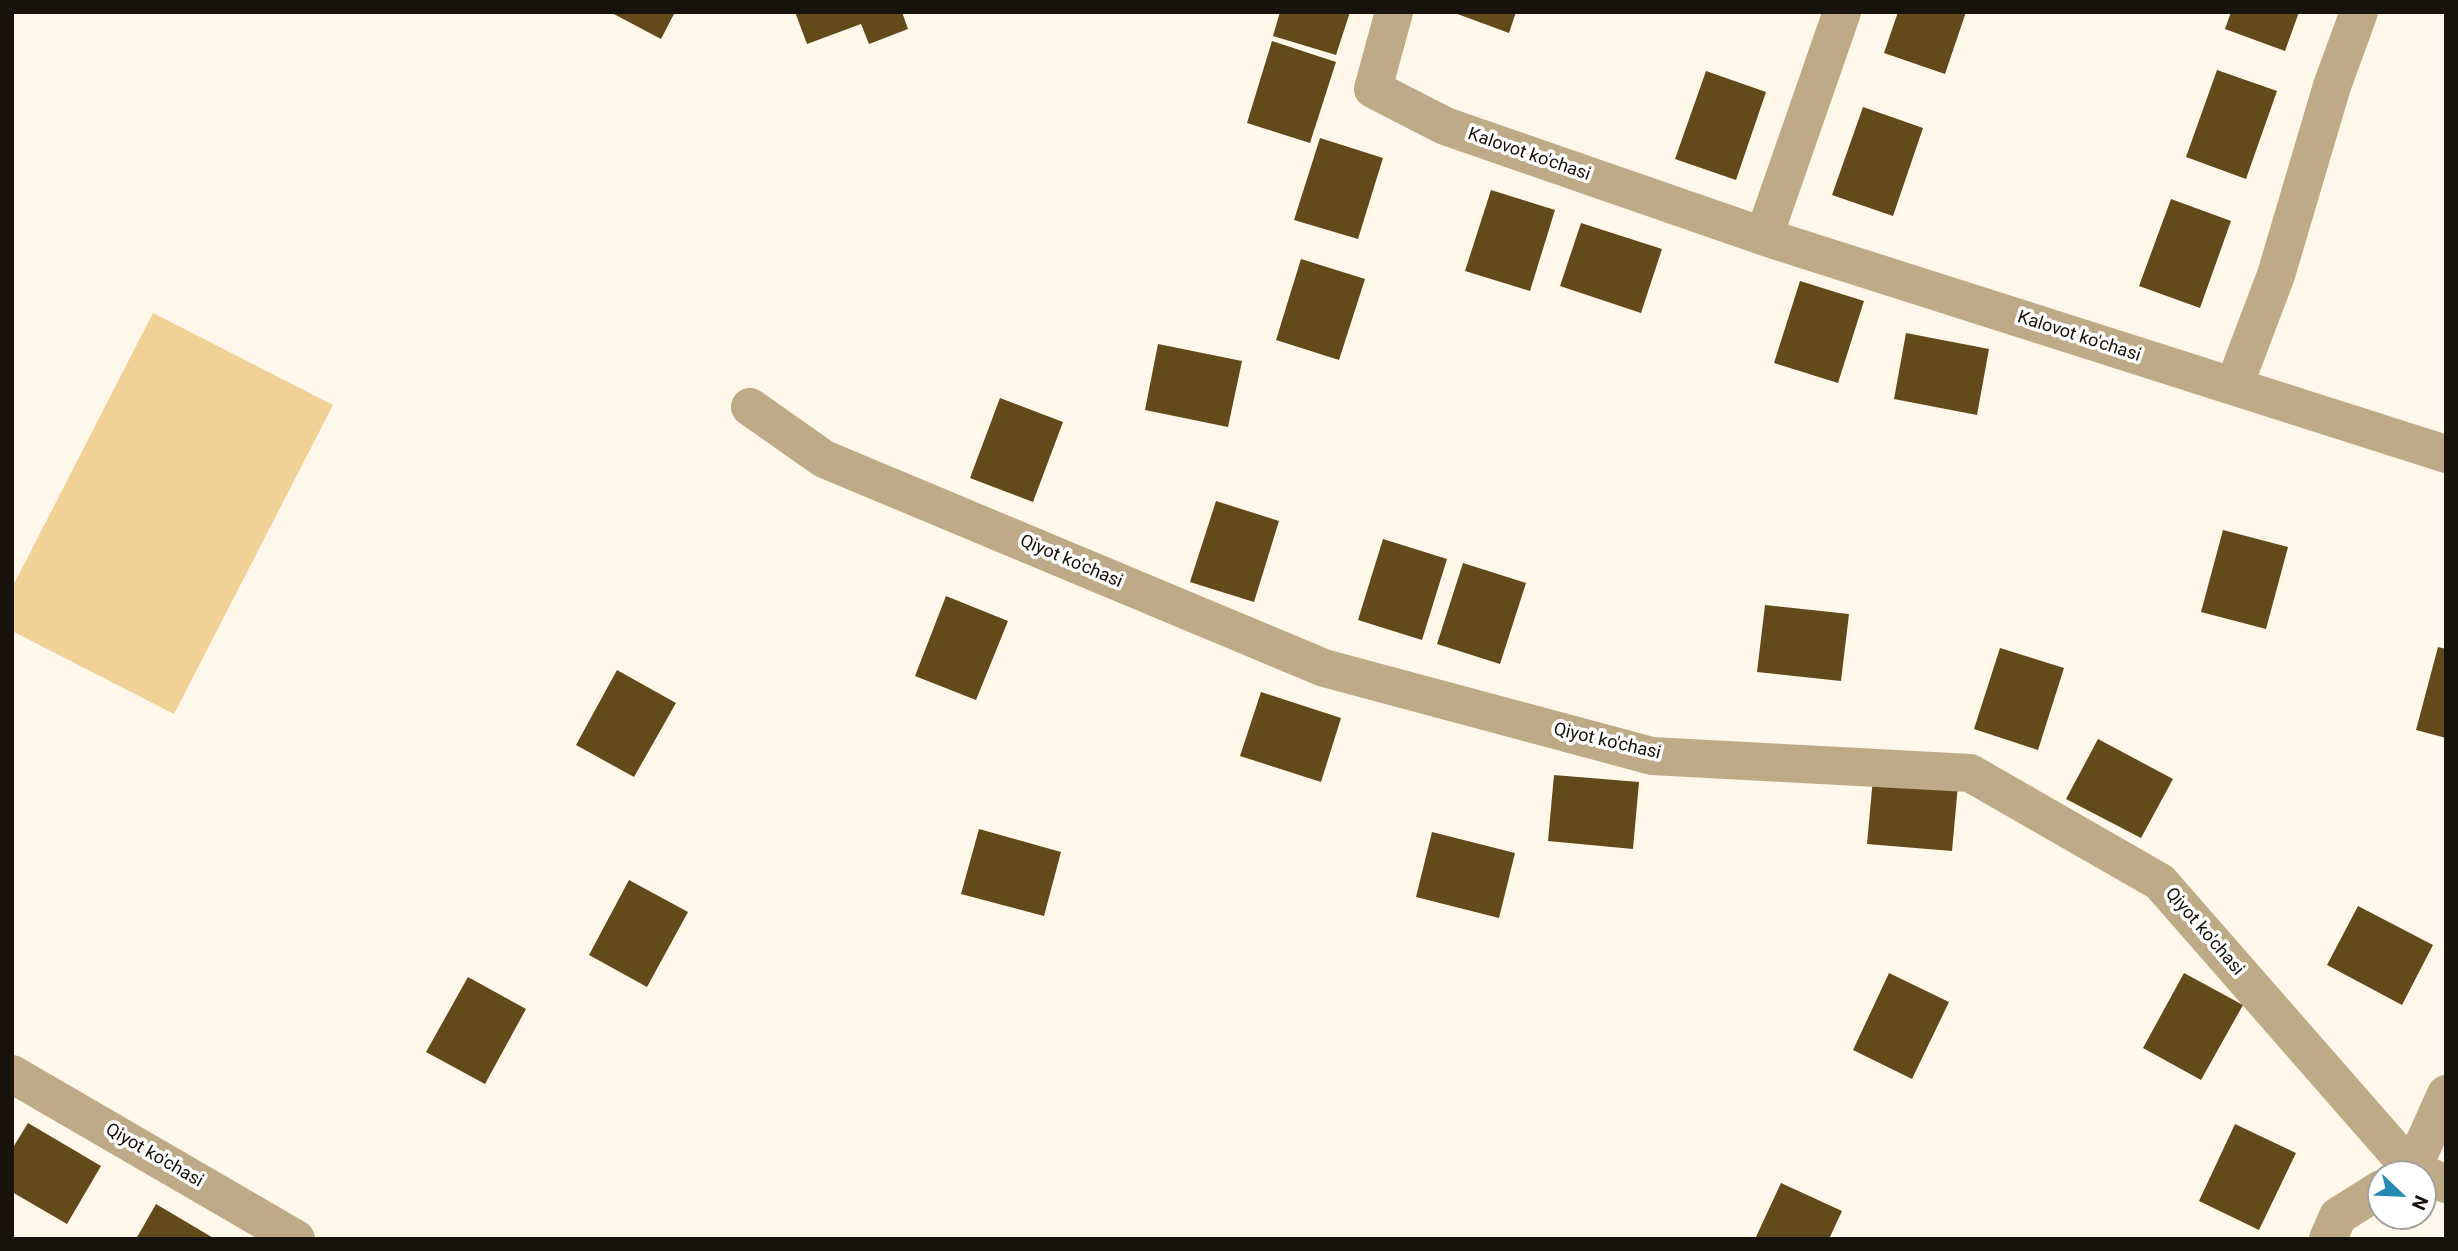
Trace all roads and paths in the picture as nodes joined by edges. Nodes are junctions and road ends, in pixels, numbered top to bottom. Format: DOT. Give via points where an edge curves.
graph roads {
  1 [pos="1394,12"];
  2 [pos="1842,12"];
  3 [pos="2359,12"];
  4 [pos="1764,236"];
  5 [pos="2234,386"];
  6 [pos="750,407"];
  7 [pos="2446,454"];
  8 [pos="12,1074"];
  9 [pos="2446,1094"];
  10 [pos="2400,1160"];
  11 [pos="2422,1160"];
  12 [pos="2367,1202"];
  13 [pos="296,1239"];
  14 [pos="2328,1239"];
  1 -- 4 [label="street, Kalovot ko'chasi" via="1373,89 1445,126"];
  2 -- 4 [label="street"];
  3 -- 5 [label="street" via="2276,275"];
  4 -- 5 [label="street, Kalovot ko'chasi"];
  5 -- 7 [label="street, Kalovot ko'chasi"];
  6 -- 10 [label="street, Qiyot ko'chasi" via="824,459 1324,668 1652,756 1970,773 2161,882"];
  8 -- 13 [label="street, Qiyot ko'chasi"];
  9 -- 11 [label="street"];
  12 -- 14 [label="street" via="2338,1216"];
}
